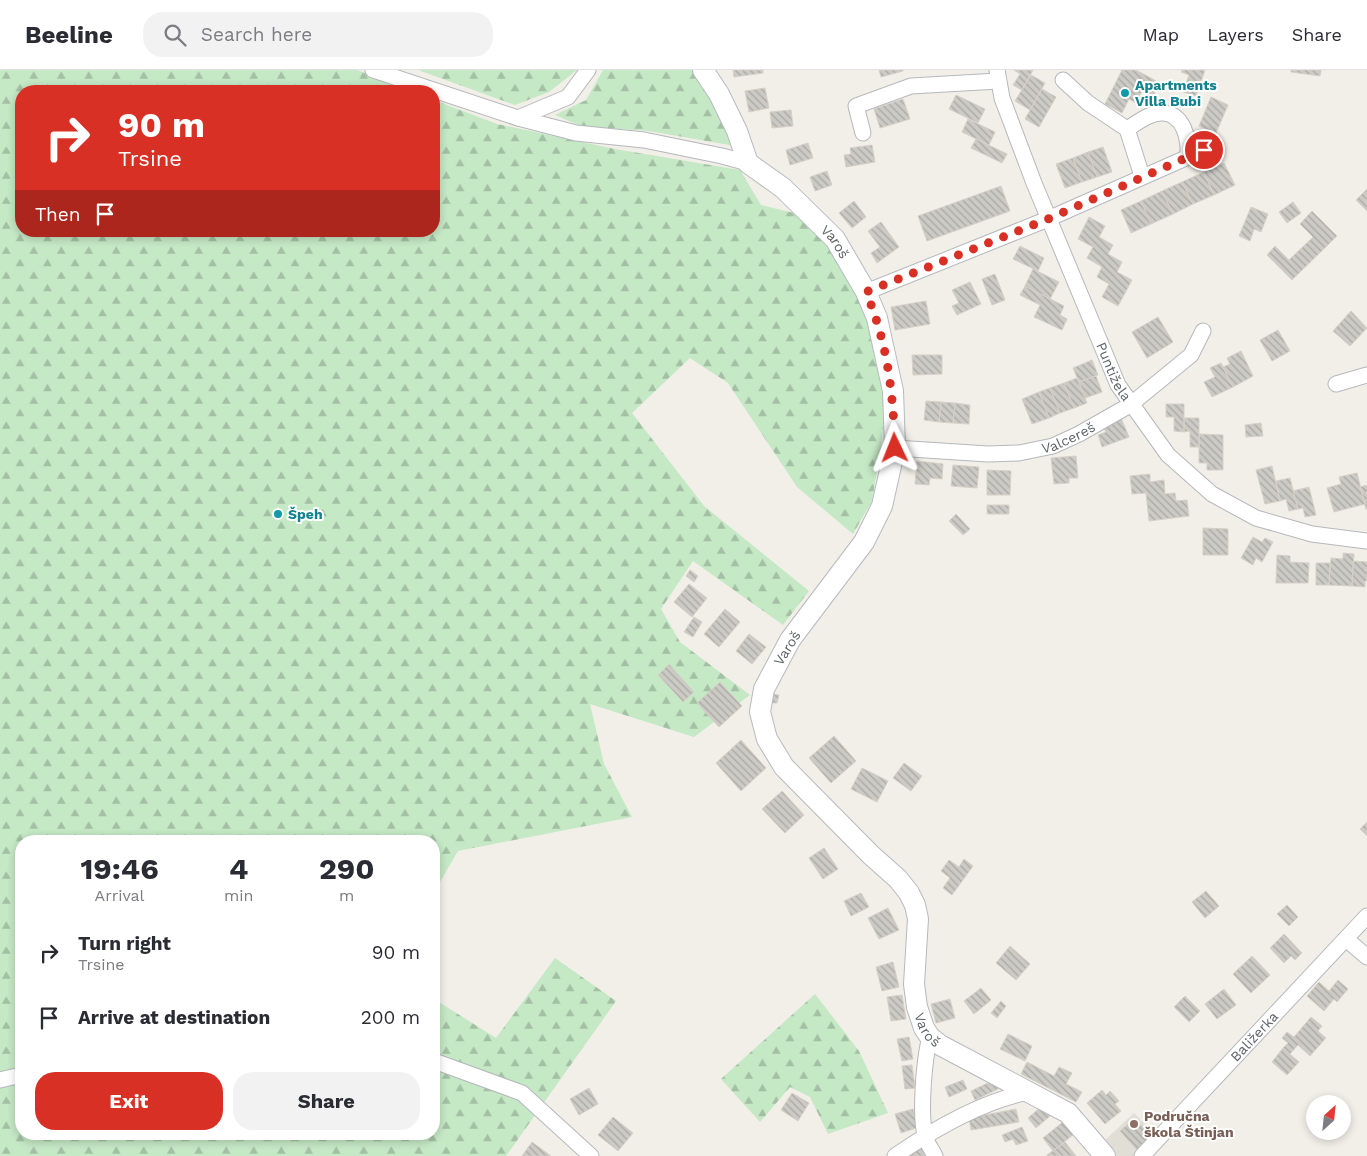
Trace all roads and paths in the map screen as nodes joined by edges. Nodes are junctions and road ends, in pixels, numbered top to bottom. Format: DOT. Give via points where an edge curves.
graph roads {
  1 [pos="373,70"];
  2 [pos="588,70"];
  3 [pos="703,70"];
  4 [pos="997,76"];
  5 [pos="1063,80"];
  6 [pos="418,85"];
  7 [pos="440,92"];
  8 [pos="518,118"];
  9 [pos="1127,129"];
  10 [pos="863,133"];
  11 [pos="1204,150"];
  12 [pos="1188,156"];
  13 [pos="748,163"];
  14 [pos="1142,176"];
  15 [pos="1048,219"];
  16 [pos="866,292"];
  17 [pos="1203,331"];
  18 [pos="1367,376"];
  19 [pos="1336,384"];
  20 [pos="1130,404"];
  21 [pos="895,448"];
  22 [pos="1367,541"];
  23 [pos="1367,916"];
  24 [pos="1346,939"];
  25 [pos="1367,957"];
  26 [pos="930,1038"];
  27 [pos="440,1063"];
  28 [pos="15,1076"];
  29 [pos="0,1080"];
  30 [pos="1029,1092"];
  31 [pos="926,1137"];
  32 [pos="591,1156"];
  33 [pos="895,1156"];
  34 [pos="936,1156"];
  35 [pos="1105,1156"];
  36 [pos="1142,1156"];
  1 -- 6 [label="street"];
  2 -- 8 [label="street" via="568,97"];
  3 -- 13 [label="main road" via="737,131"];
  4 -- 10 [label="street" via="911,86 856,106"];
  4 -- 15 [label="street, Puntižela" via="1002,98"];
  5 -- 9 [label="street" via="1088,103"];
  7 -- 8 [label="street"];
  8 -- 13 [label="street" via="576,133 644,140"];
  9 -- 12 [label="street" via="1162,112 1172,115 1181,123 1189,141"];
  9 -- 14 [label="street"];
  11 -- 12 [label="street"];
  12 -- 14 [label="street"];
  13 -- 16 [label="main road, Varoš" via="783,188 835,239"];
  14 -- 15 [label="street"];
  15 -- 16 [label="street"];
  15 -- 20 [label="street, Puntižela" via="1118,385"];
  16 -- 21 [label="main road, Varoš" via="877,318 893,391"];
  17 -- 20 [label="street, Valcereš" via="1191,355"];
  18 -- 19 [label="street"];
  20 -- 21 [label="street, Valcereš" via="1054,446 988,454"];
  20 -- 22 [label="street, Puntižela" via="1168,455 1212,494 1256,518 1312,534"];
  21 -- 26 [label="main road, Varoš" via="882,506 864,542 790,640 764,689 760,712 767,738 784,767 909,893 918,919 914,984 917,1006"];
  23 -- 24 [label="street, Baližerka"];
  24 -- 25 [label="street"];
  24 -- 36 [label="street, Baližerka"];
  26 -- 30 [label="main road, Varoš"];
  26 -- 31 [label="street" via="923,1102"];
  27 -- 32 [label="street" via="522,1093"];
  28 -- 29 [label="street"];
  30 -- 31 [label="street" via="997,1100"];
  30 -- 35 [label="main road, Varoš" via="1068,1113"];
  31 -- 33 [label="street"];
  31 -- 34 [label="street"];
}
